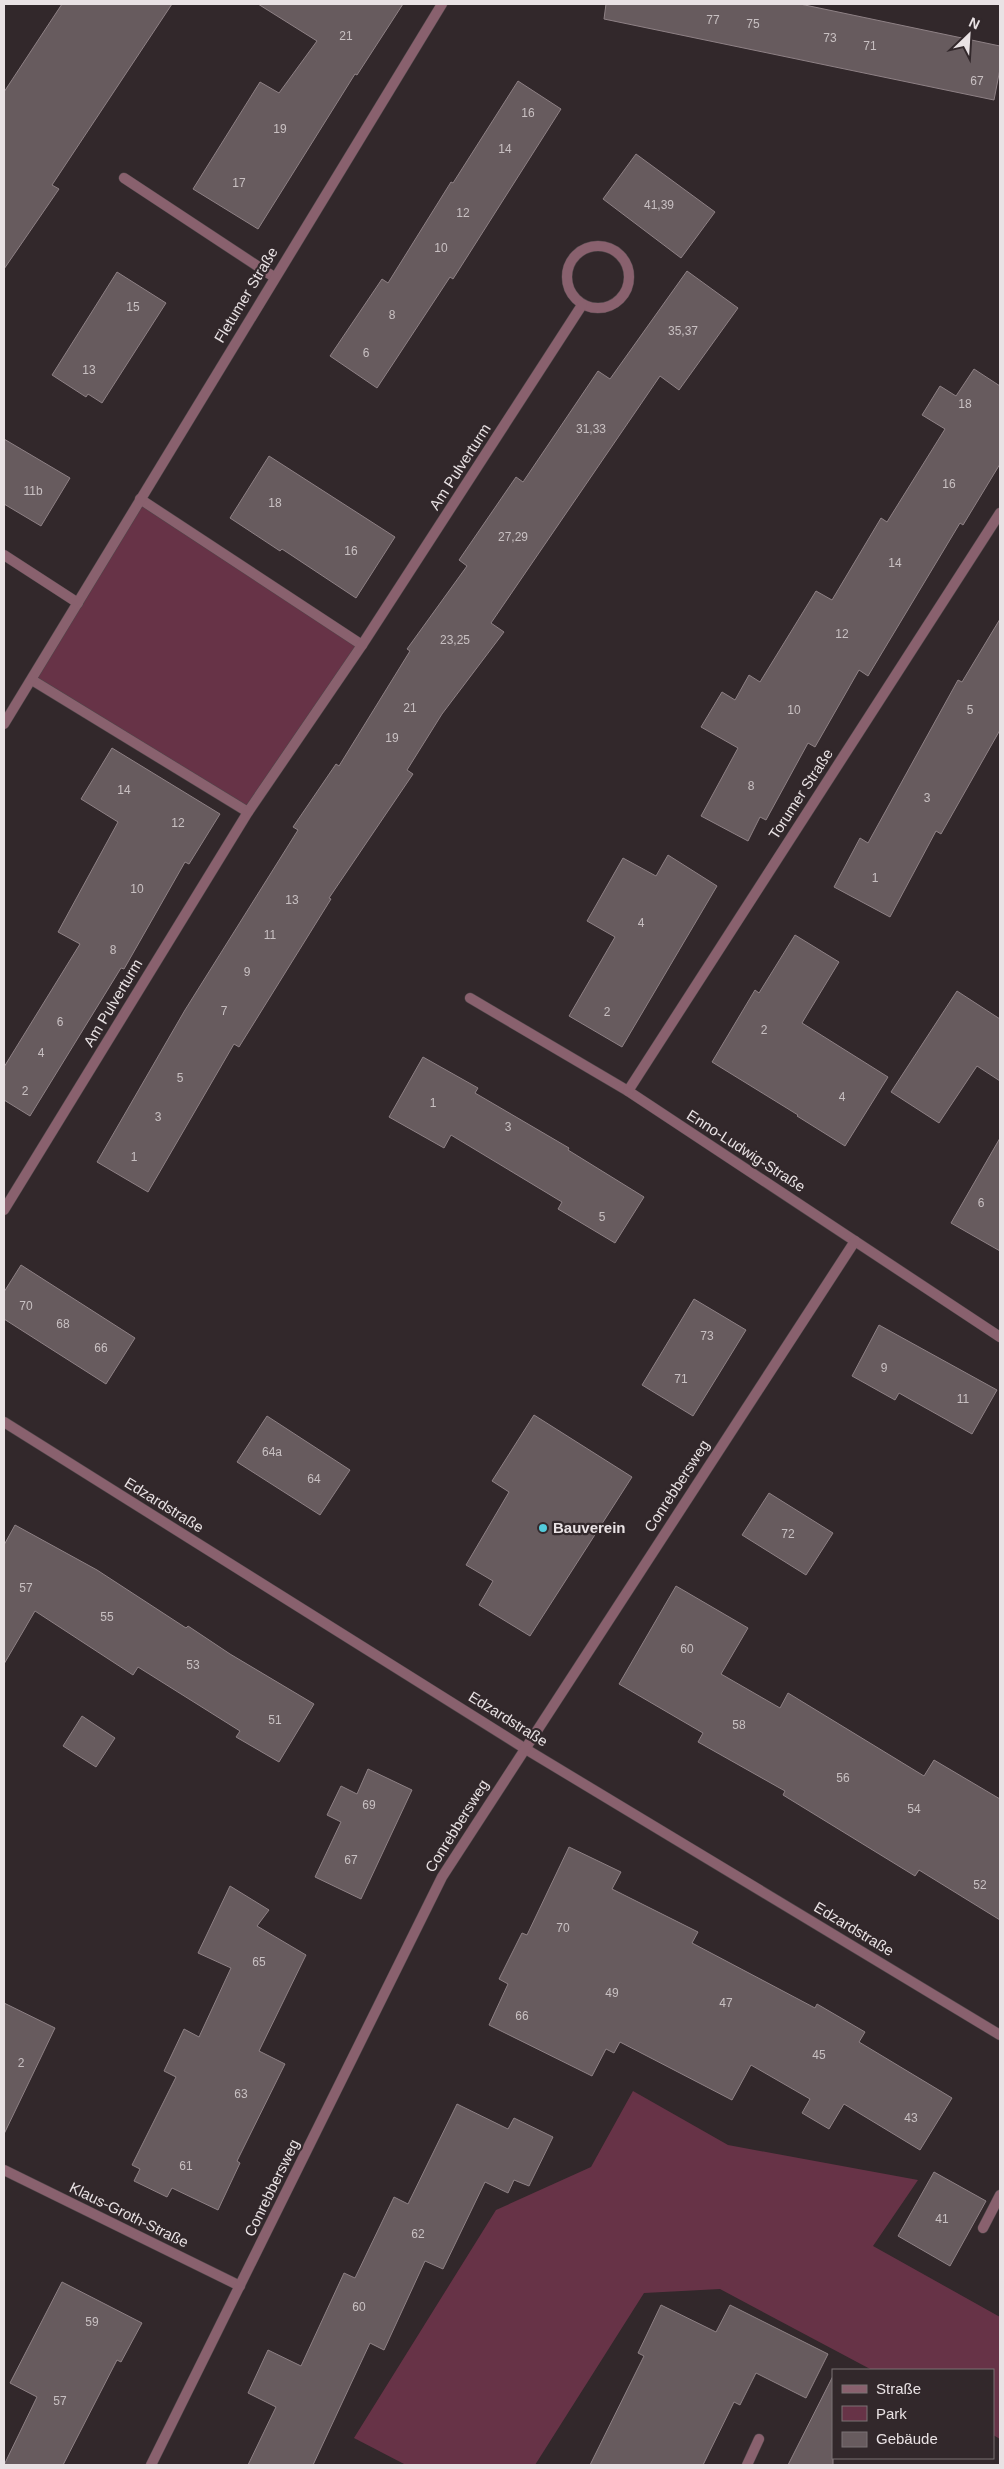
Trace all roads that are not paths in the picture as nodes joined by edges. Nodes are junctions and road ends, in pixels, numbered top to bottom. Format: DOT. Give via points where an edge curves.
graph roads {
  1 [pos="442,4"];
  2 [pos="124,178"];
  3 [pos="274,277"];
  4 [pos="582,305"];
  5 [pos="140,499"];
  6 [pos="1000,515"];
  7 [pos="4,555"];
  8 [pos="78,603"];
  9 [pos="362,645"];
  10 [pos="32,680"];
  11 [pos="4,724"];
  12 [pos="248,812"];
  13 [pos="470,998"];
  14 [pos="628,1092"];
  15 [pos="4,1210"];
  16 [pos="855,1241"];
  17 [pos="1000,1337"];
  18 [pos="4,1422"];
  19 [pos="524,1748"];
  20 [pos="1000,2035"];
  21 [pos="4,2170"];
  22 [pos="1000,2196"];
  23 [pos="983,2228"];
  24 [pos="240,2286"];
  25 [pos="760,2439"];
  26 [pos="151,2465"];
  27 [pos="747,2465"];
  1 -- 3 [label="street, Fletumer Straße"];
  2 -- 3 [label="street"];
  3 -- 5 [label="street, Fletumer Straße"];
  4 -- 4 [label="street" via="592,309 613,306 627,291 629,270 618,252 608,247 588,247 572,260 566,280 574,298"];
  4 -- 9 [label="street, Am Pulverturm"];
  5 -- 8 [label="street, Fletumer Straße"];
  5 -- 9 [label="street"];
  6 -- 14 [label="street, Torumer Straße"];
  7 -- 8 [label="street"];
  8 -- 10 [label="street, Fletumer Straße"];
  9 -- 12 [label="street, Am Pulverturm"];
  10 -- 11 [label="street, Fletumer Straße"];
  10 -- 12 [label="street"];
  12 -- 15 [label="street, Am Pulverturm"];
  13 -- 14 [label="street, Enno-Ludwig-Straße"];
  14 -- 16 [label="street, Enno-Ludwig-Straße"];
  16 -- 17 [label="street, Enno-Ludwig-Straße"];
  16 -- 19 [label="street, Conrebbersweg"];
  18 -- 19 [label="street, Edzardstraße"];
  19 -- 20 [label="street, Edzardstraße"];
  19 -- 24 [label="street, Conrebbersweg" via="442,1877"];
  21 -- 24 [label="street, Klaus-Groth-Straße"];
  22 -- 23 [label="street"];
  24 -- 26 [label="street, Conrebbersweg"];
  25 -- 27 [label="street"];
}
